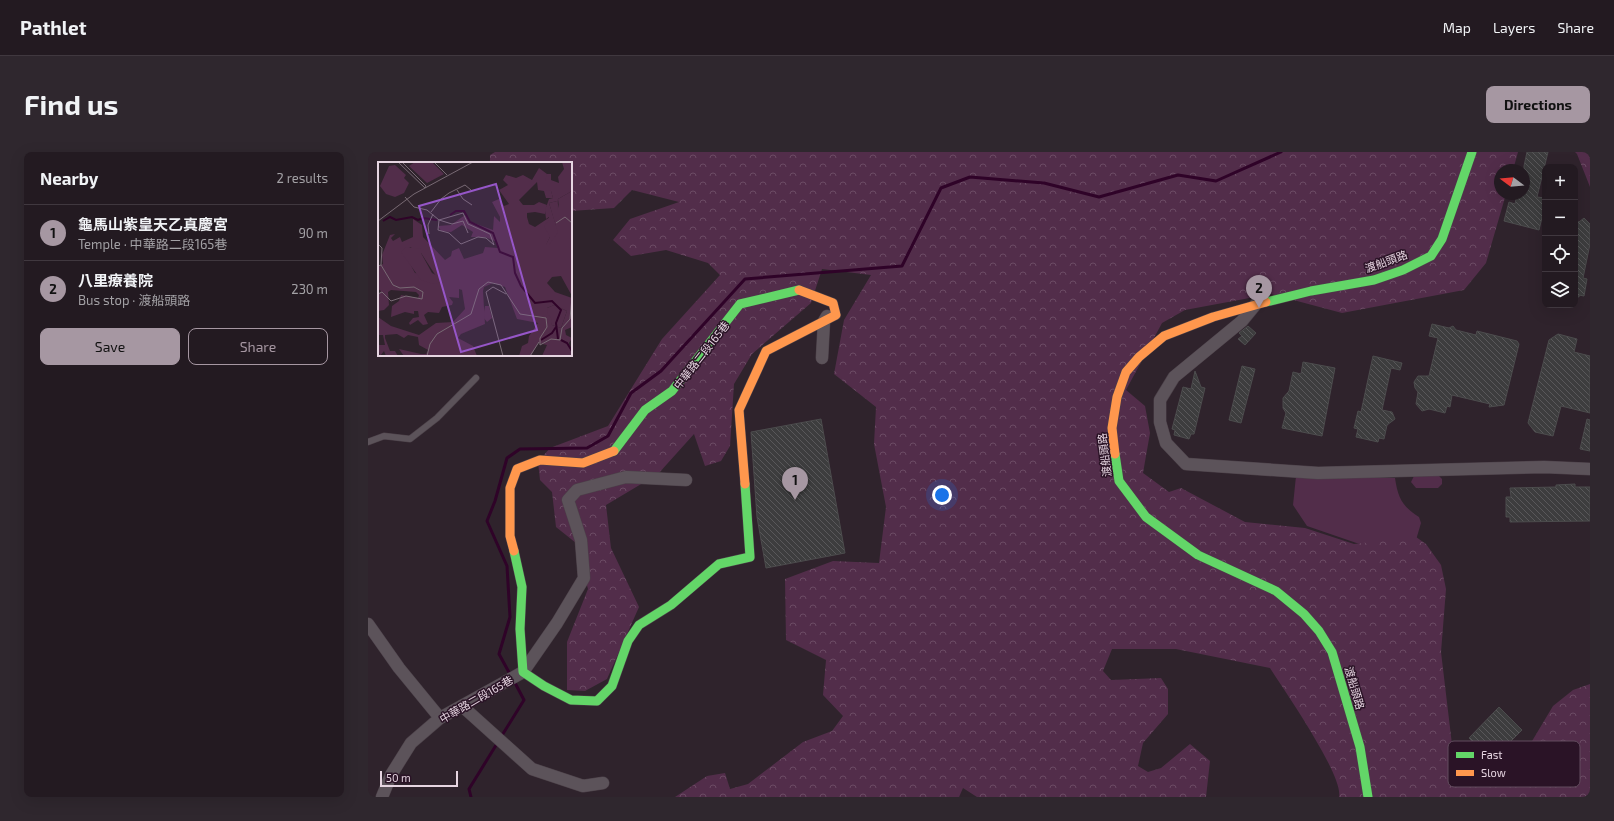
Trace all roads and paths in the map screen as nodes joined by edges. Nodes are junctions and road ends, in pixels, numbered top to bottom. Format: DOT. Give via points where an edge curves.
graph roads {
  1 [pos="1472,152"];
  2 [pos="833,303"];
  3 [pos="1256,304"];
  4 [pos="824,321"];
  5 [pos="822,358"];
  6 [pos="476,378"];
  7 [pos="368,442"];
  8 [pos="1590,469"];
  9 [pos="686,480"];
  10 [pos="368,624"];
  11 [pos="521,673"];
  12 [pos="462,706"];
  13 [pos="440,718"];
  14 [pos="603,783"];
  15 [pos="382,797"];
  16 [pos="1368,797"];
  1 -- 3 [label="street, 渡船頭路" via="1442,239 1431,256 1403,270 1374,280"];
  2 -- 4 [label="street"];
  2 -- 11 [label="street, 中華路二段165巷" via="799,290 740,304 672,391 645,410 613,454 583,462 540,460 517,469 510,488 510,536 522,587"];
  3 -- 8 [label="street" via="1242,320 1174,377 1160,400 1160,422 1166,443 1186,464 1318,473 1544,467"];
  3 -- 16 [label="street, 渡船頭路" via="1164,336 1126,372 1117,397 1112,428 1119,481 1146,517 1198,555 1276,591 1304,614 1319,631 1332,652 1360,747"];
  4 -- 5 [label="street"];
  4 -- 11 [label="street" via="766,351 739,410 750,557 719,564 671,605 639,625 628,641 612,686 597,701 572,700"];
  6 -- 7 [label="lane" via="437,418 410,439 384,436"];
  9 -- 11 [label="street" via="626,477 577,490 568,500 580,540 584,578 557,623"];
  10 -- 13 [label="street" via="399,668"];
  11 -- 12 [label="street, 中華路二段165巷"];
  12 -- 13 [label="street, 中華路二段165巷"];
  12 -- 14 [label="street" via="532,769 582,786"];
  13 -- 15 [label="street, 中華路二段165巷" via="412,744 391,775"];
}
